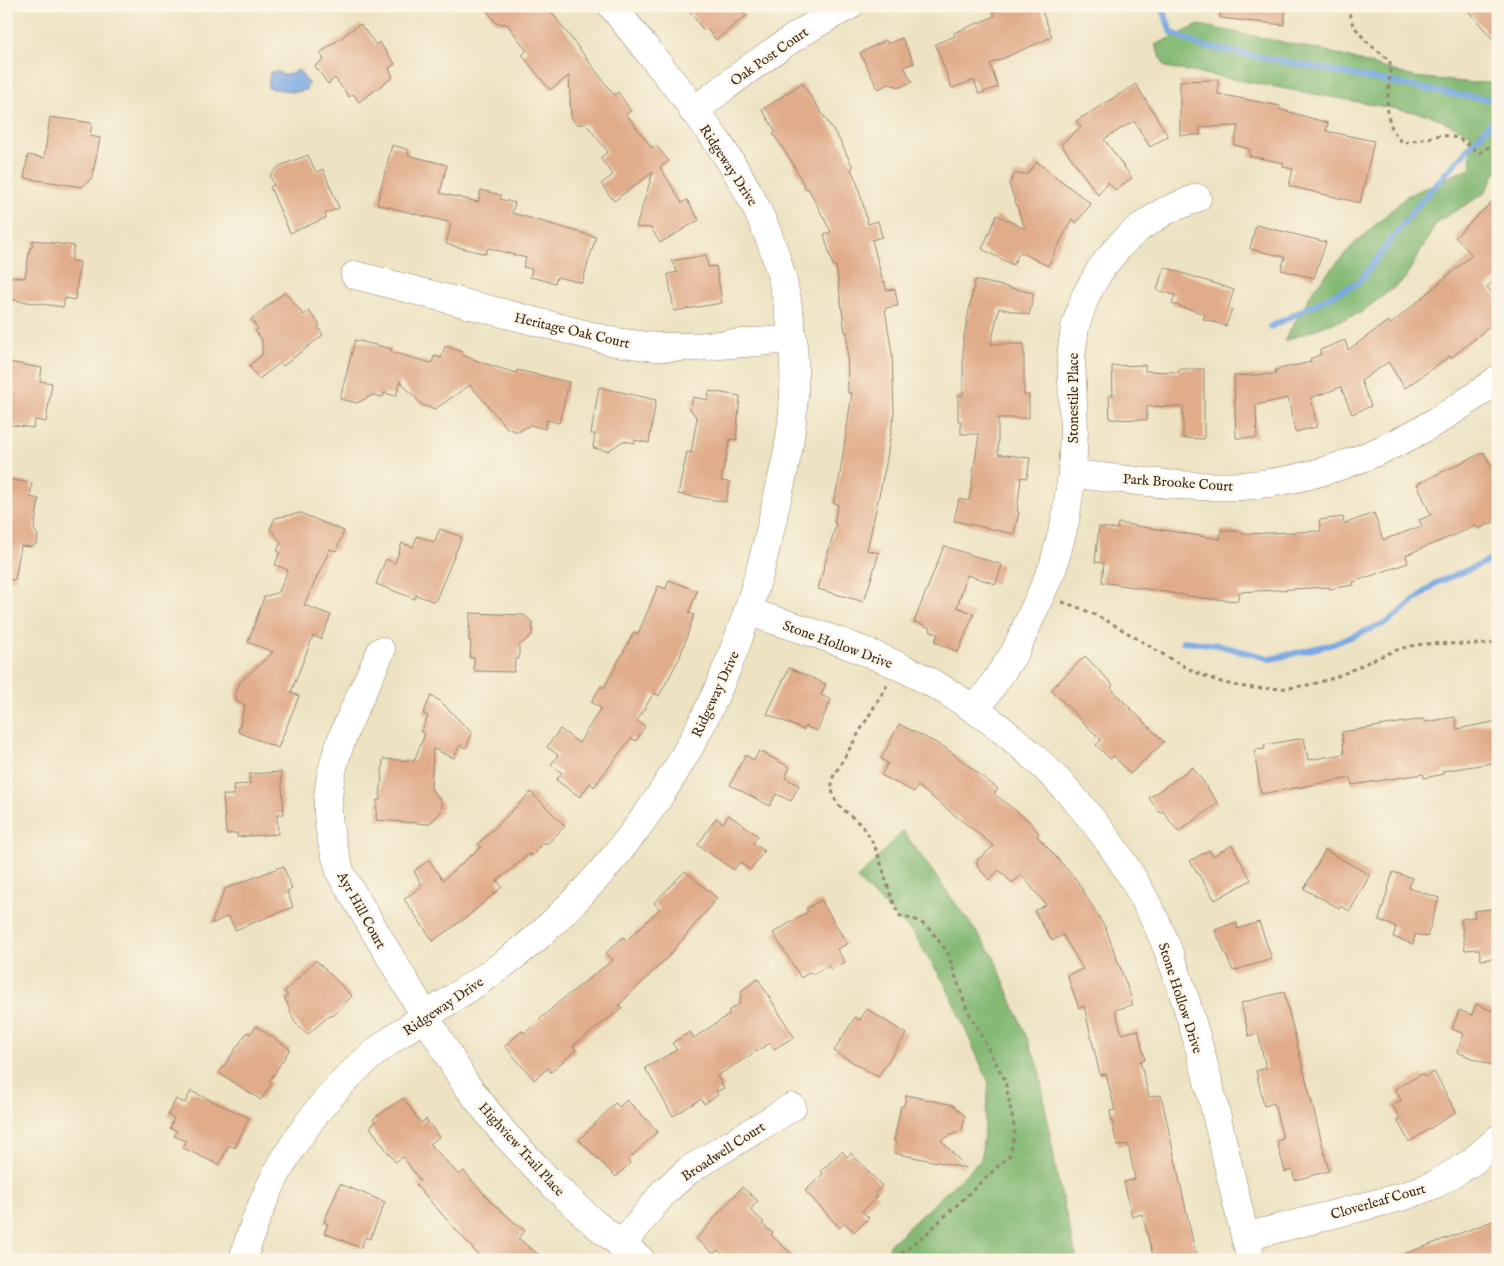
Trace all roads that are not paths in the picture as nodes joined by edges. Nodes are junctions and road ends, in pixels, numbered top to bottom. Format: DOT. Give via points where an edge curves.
graph roads {
  1 [pos="612,6"];
  2 [pos="849,6"];
  3 [pos="693,111"];
  4 [pos="1197,198"];
  5 [pos="356,275"];
  6 [pos="793,339"];
  7 [pos="1498,379"];
  8 [pos="1072,474"];
  9 [pos="749,612"];
  10 [pos="381,651"];
  11 [pos="976,710"];
  12 [pos="425,1018"];
  13 [pos="792,1107"];
  14 [pos="1498,1140"];
  15 [pos="1248,1248"];
  16 [pos="631,1253"];
  17 [pos="243,1260"];
  1 -- 3 [label="street, Ridgeway Drive"];
  2 -- 3 [label="street, Oak Post Court" via="779,46"];
  3 -- 6 [label="street, Ridgeway Drive" via="736,170 758,211 786,292"];
  4 -- 8 [label="street, Stonestile Place" via="1165,211 1139,228 1100,270 1085,297 1071,357"];
  5 -- 6 [label="street, Heritage Oak Court" via="614,342 656,348"];
  6 -- 9 [label="street, Ridgeway Drive" via="794,394 790,438 765,558"];
  7 -- 8 [label="street, Park Brooke Court" via="1420,431 1374,454 1330,470 1283,481 1242,486 1200,486"];
  8 -- 11 [label="street" via="1052,567 1015,652"];
  9 -- 11 [label="street, Stone Hollow Drive" via="856,647 952,694"];
  9 -- 12 [label="street, Ridgeway Drive" via="723,683 696,736 663,793 624,845 582,893 534,939 492,973"];
  10 -- 12 [label="street, Ayr Hill Court" via="338,751 330,780 328,813 332,845 341,874"];
  11 -- 15 [label="street, Stone Hollow Drive" via="1021,745 1098,827 1130,874 1156,924 1191,1022"];
  12 -- 16 [label="street, Highview Trail Place" via="465,1083 504,1132 548,1180"];
  12 -- 17 [label="street, Ridgeway Drive" via="384,1046 318,1109 269,1187"];
  13 -- 16 [label="street, Broadwell Court" via="689,1170 664,1192"];
  14 -- 15 [label="street, Cloverleaf Court" via="1472,1162 1436,1184"];
}
